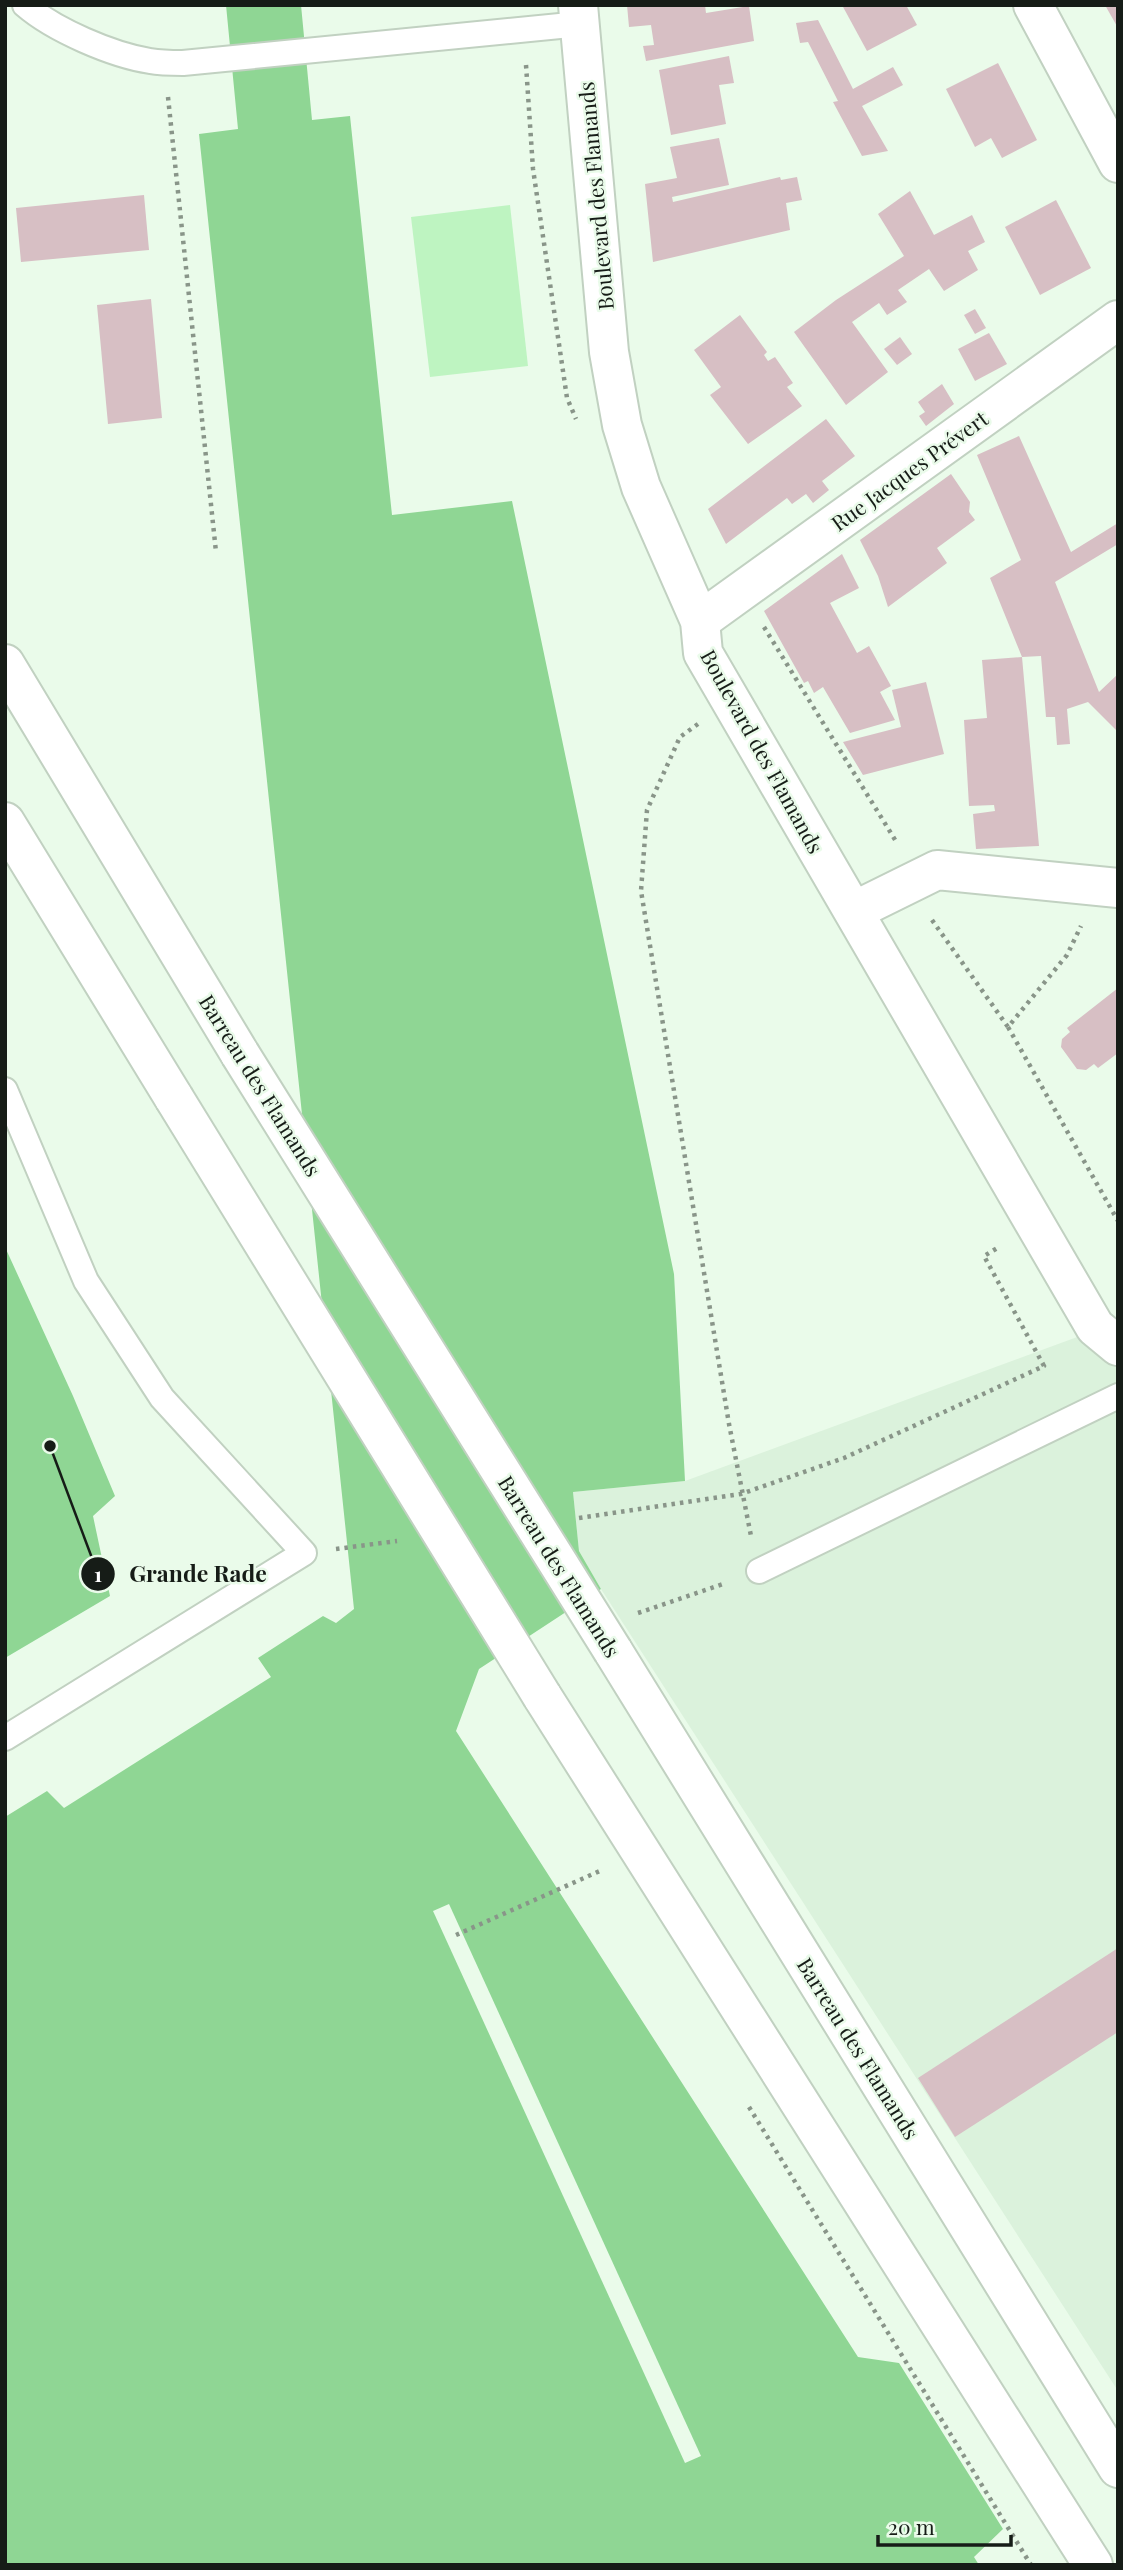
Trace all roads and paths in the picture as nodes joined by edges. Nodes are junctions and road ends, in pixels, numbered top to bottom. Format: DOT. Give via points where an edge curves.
graph roads {
  1 [pos="25,5"];
  2 [pos="1034,5"];
  3 [pos="579,15"];
  4 [pos="170,62"];
  5 [pos="1118,163"];
  6 [pos="1118,320"];
  7 [pos="216,552"];
  8 [pos="700,621"];
  9 [pos="5,664"];
  10 [pos="733,703"];
  11 [pos="5,822"];
  12 [pos="1118,888"];
  13 [pos="854,911"];
  14 [pos="1008,1027"];
  15 [pos="5,1090"];
  16 [pos="1118,1221"];
  17 [pos="1035,1225"];
  18 [pos="1118,1346"];
  19 [pos="1118,1396"];
  20 [pos="741,1494"];
  21 [pos="580,1518"];
  22 [pos="759,1572"];
  23 [pos="631,1615"];
  24 [pos="5,1738"];
  25 [pos="602,1870"];
  26 [pos="456,1935"];
  27 [pos="1118,2468"];
  28 [pos="1003,2519"];
  29 [pos="1031,2565"];
  30 [pos="1093,2565"];
  1 -- 4 [label="lane" via="70,33 109,49"];
  2 -- 5 [label="main road"];
  3 -- 4 [label="lane" via="310,52"];
  3 -- 8 [label="main road, Boulevard des Flamands" via="609,352 622,425 641,487"];
  4 -- 7 [label="path" via="168,107"];
  6 -- 8 [label="main road, Rue Jacques Prévert"];
  8 -- 10 [label="main road, Boulevard des Flamands" via="703,653"];
  9 -- 27 [label="main road, Barreau des Flamands, bridge" via="240,1054"];
  10 -- 13 [label="main road, Boulevard des Flamands"];
  10 -- 20 [label="path" via="680,737 648,810 641,891"];
  11 -- 30 [label="main road, bridge" via="542,1696"];
  12 -- 13 [label="main road" via="937,870"];
  13 -- 17 [label="main road, Boulevard des Flamands"];
  14 -- 16 [label="path"];
  15 -- 24 [label="lane" via="86,1281 162,1398 304,1553"];
  17 -- 18 [label="main road, Boulevard des Flamands" via="1095,1328"];
  17 -- 20 [label="path" via="984,1256 1044,1366 844,1458"];
  19 -- 22 [label="lane"];
  20 -- 21 [label="path"];
  20 -- 22 [label="path"];
  22 -- 23 [label="path"];
  25 -- 26 [label="path"];
  28 -- 29 [label="path"];
}
